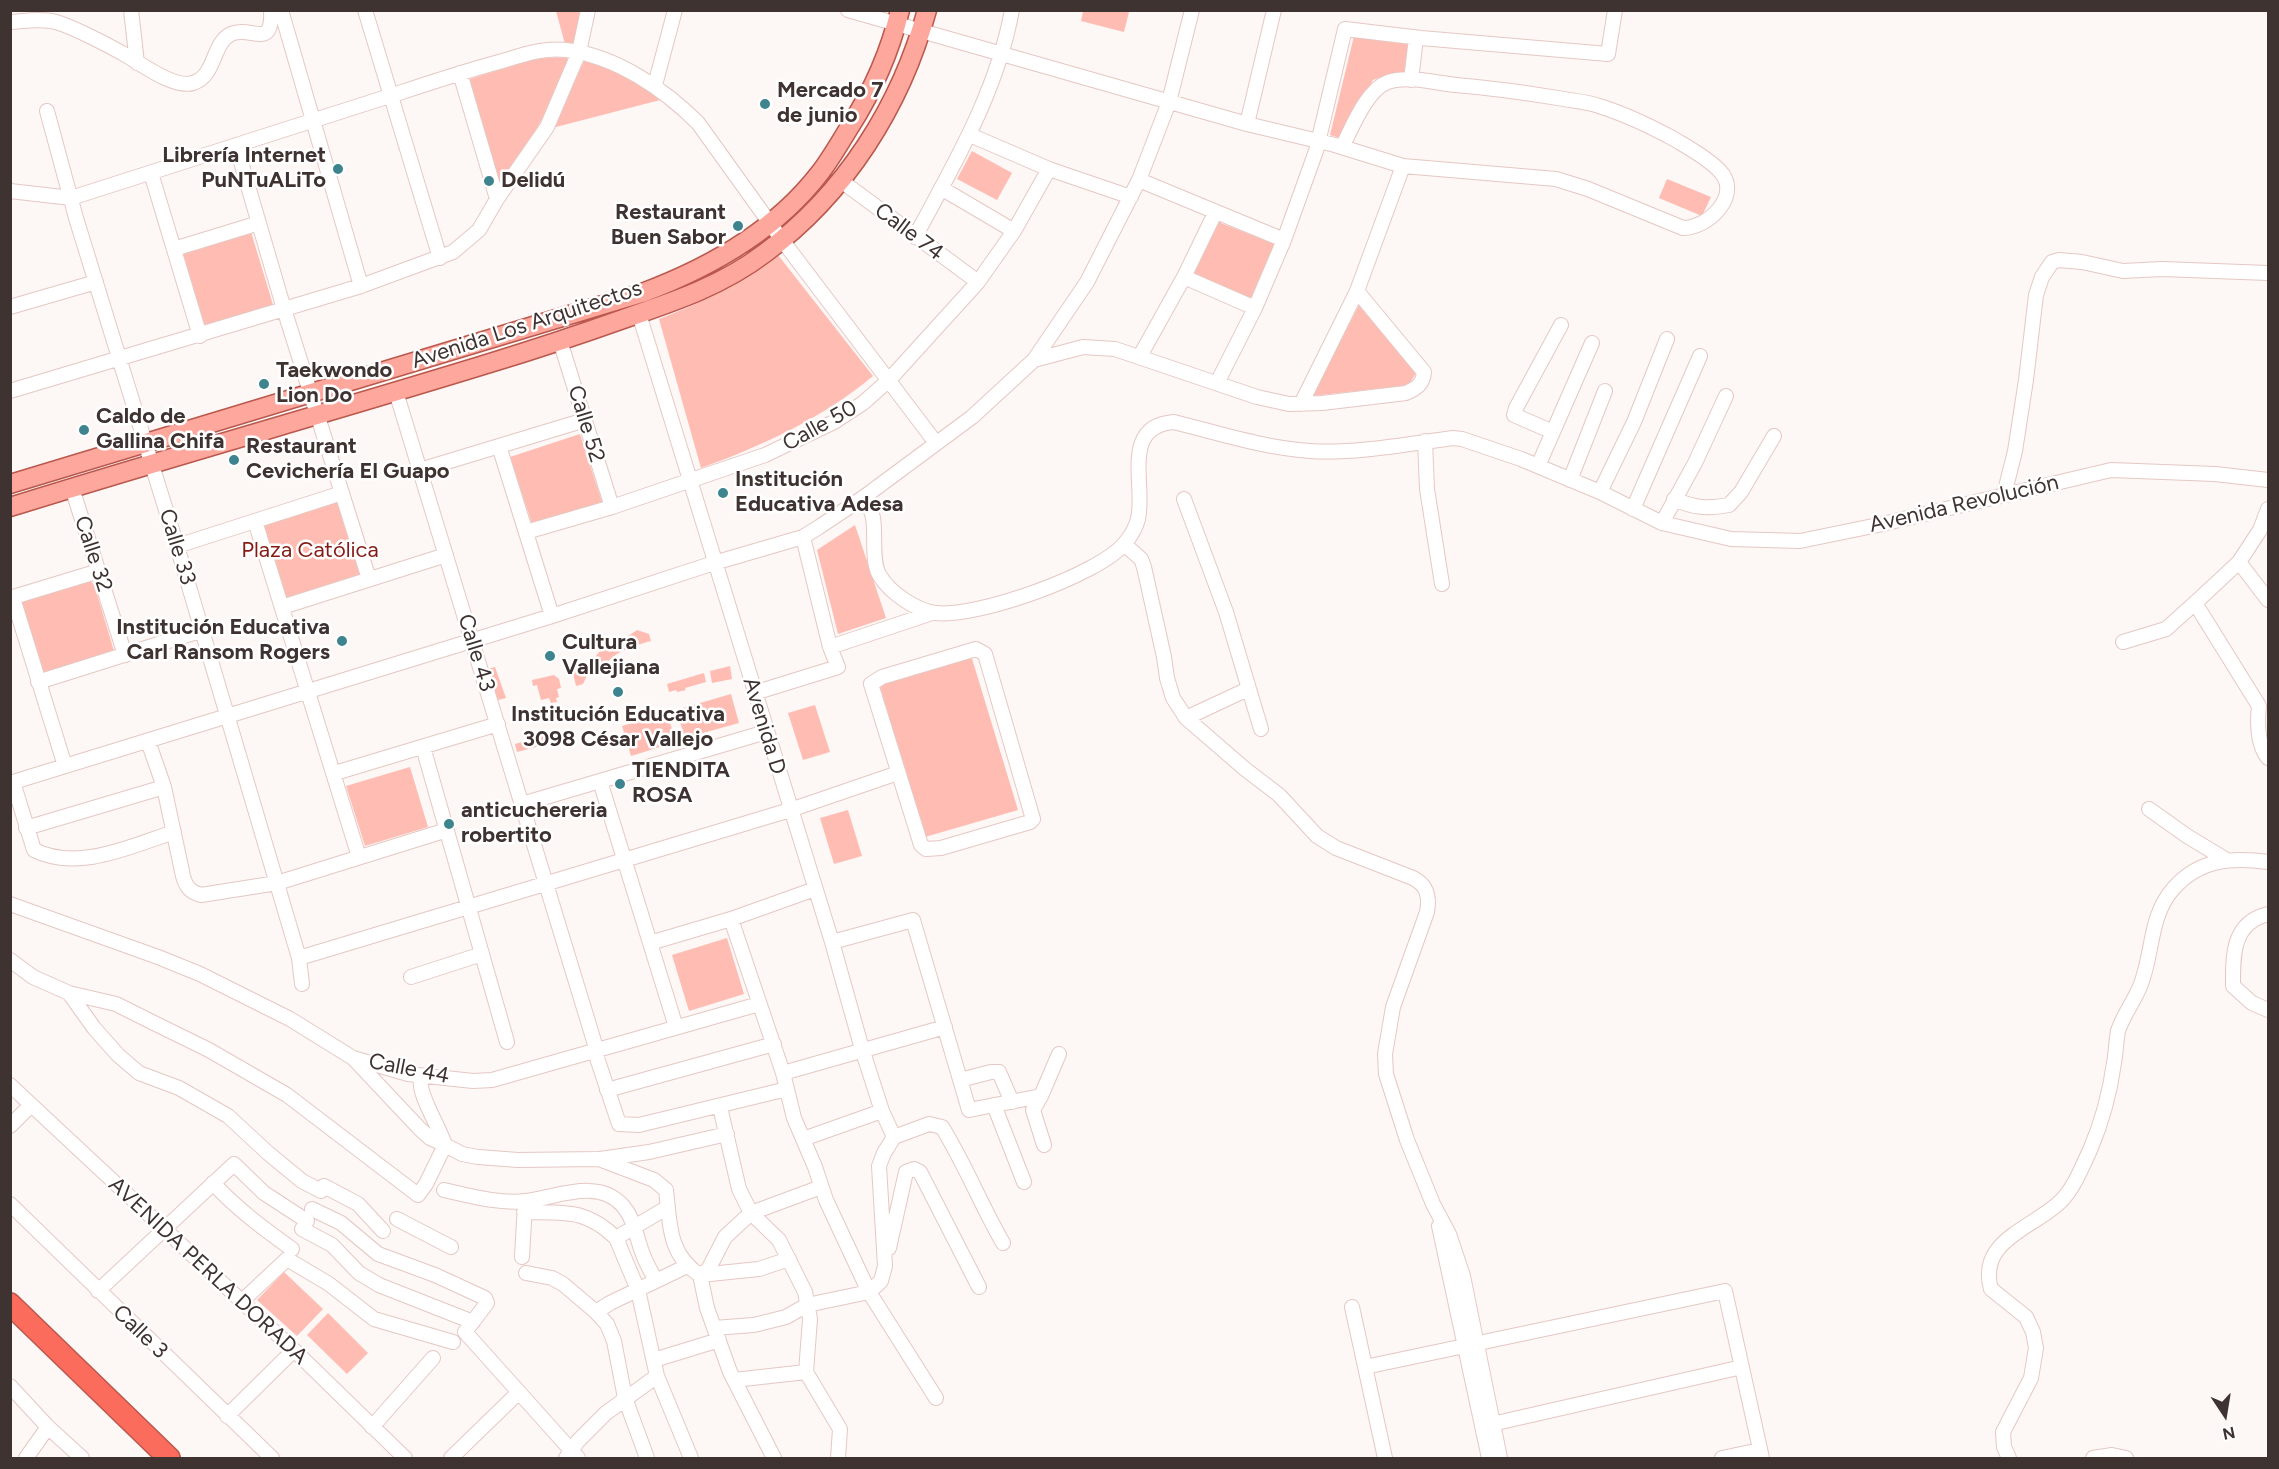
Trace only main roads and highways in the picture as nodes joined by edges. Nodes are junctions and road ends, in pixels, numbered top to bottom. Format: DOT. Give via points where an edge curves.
graph roads {
  1 [pos="927,10"];
  2 [pos="898,18"];
  3 [pos="10,484"];
  4 [pos="10,507"];
  5 [pos="10,1304"];
  6 [pos="10,1324"];
  7 [pos="151,1458"];
  8 [pos="169,1458"];
  1 -- 4 [label="main road, Avenida Los Arquitectos" via="906,74 865,148 782,240 721,281 672,303 560,341"];
  2 -- 3 [label="main road, Avenida Los Arquitectos" via="860,110 830,159 770,223 715,261 642,293"];
  5 -- 8 [label="highway"];
  6 -- 7 [label="highway"];
}
